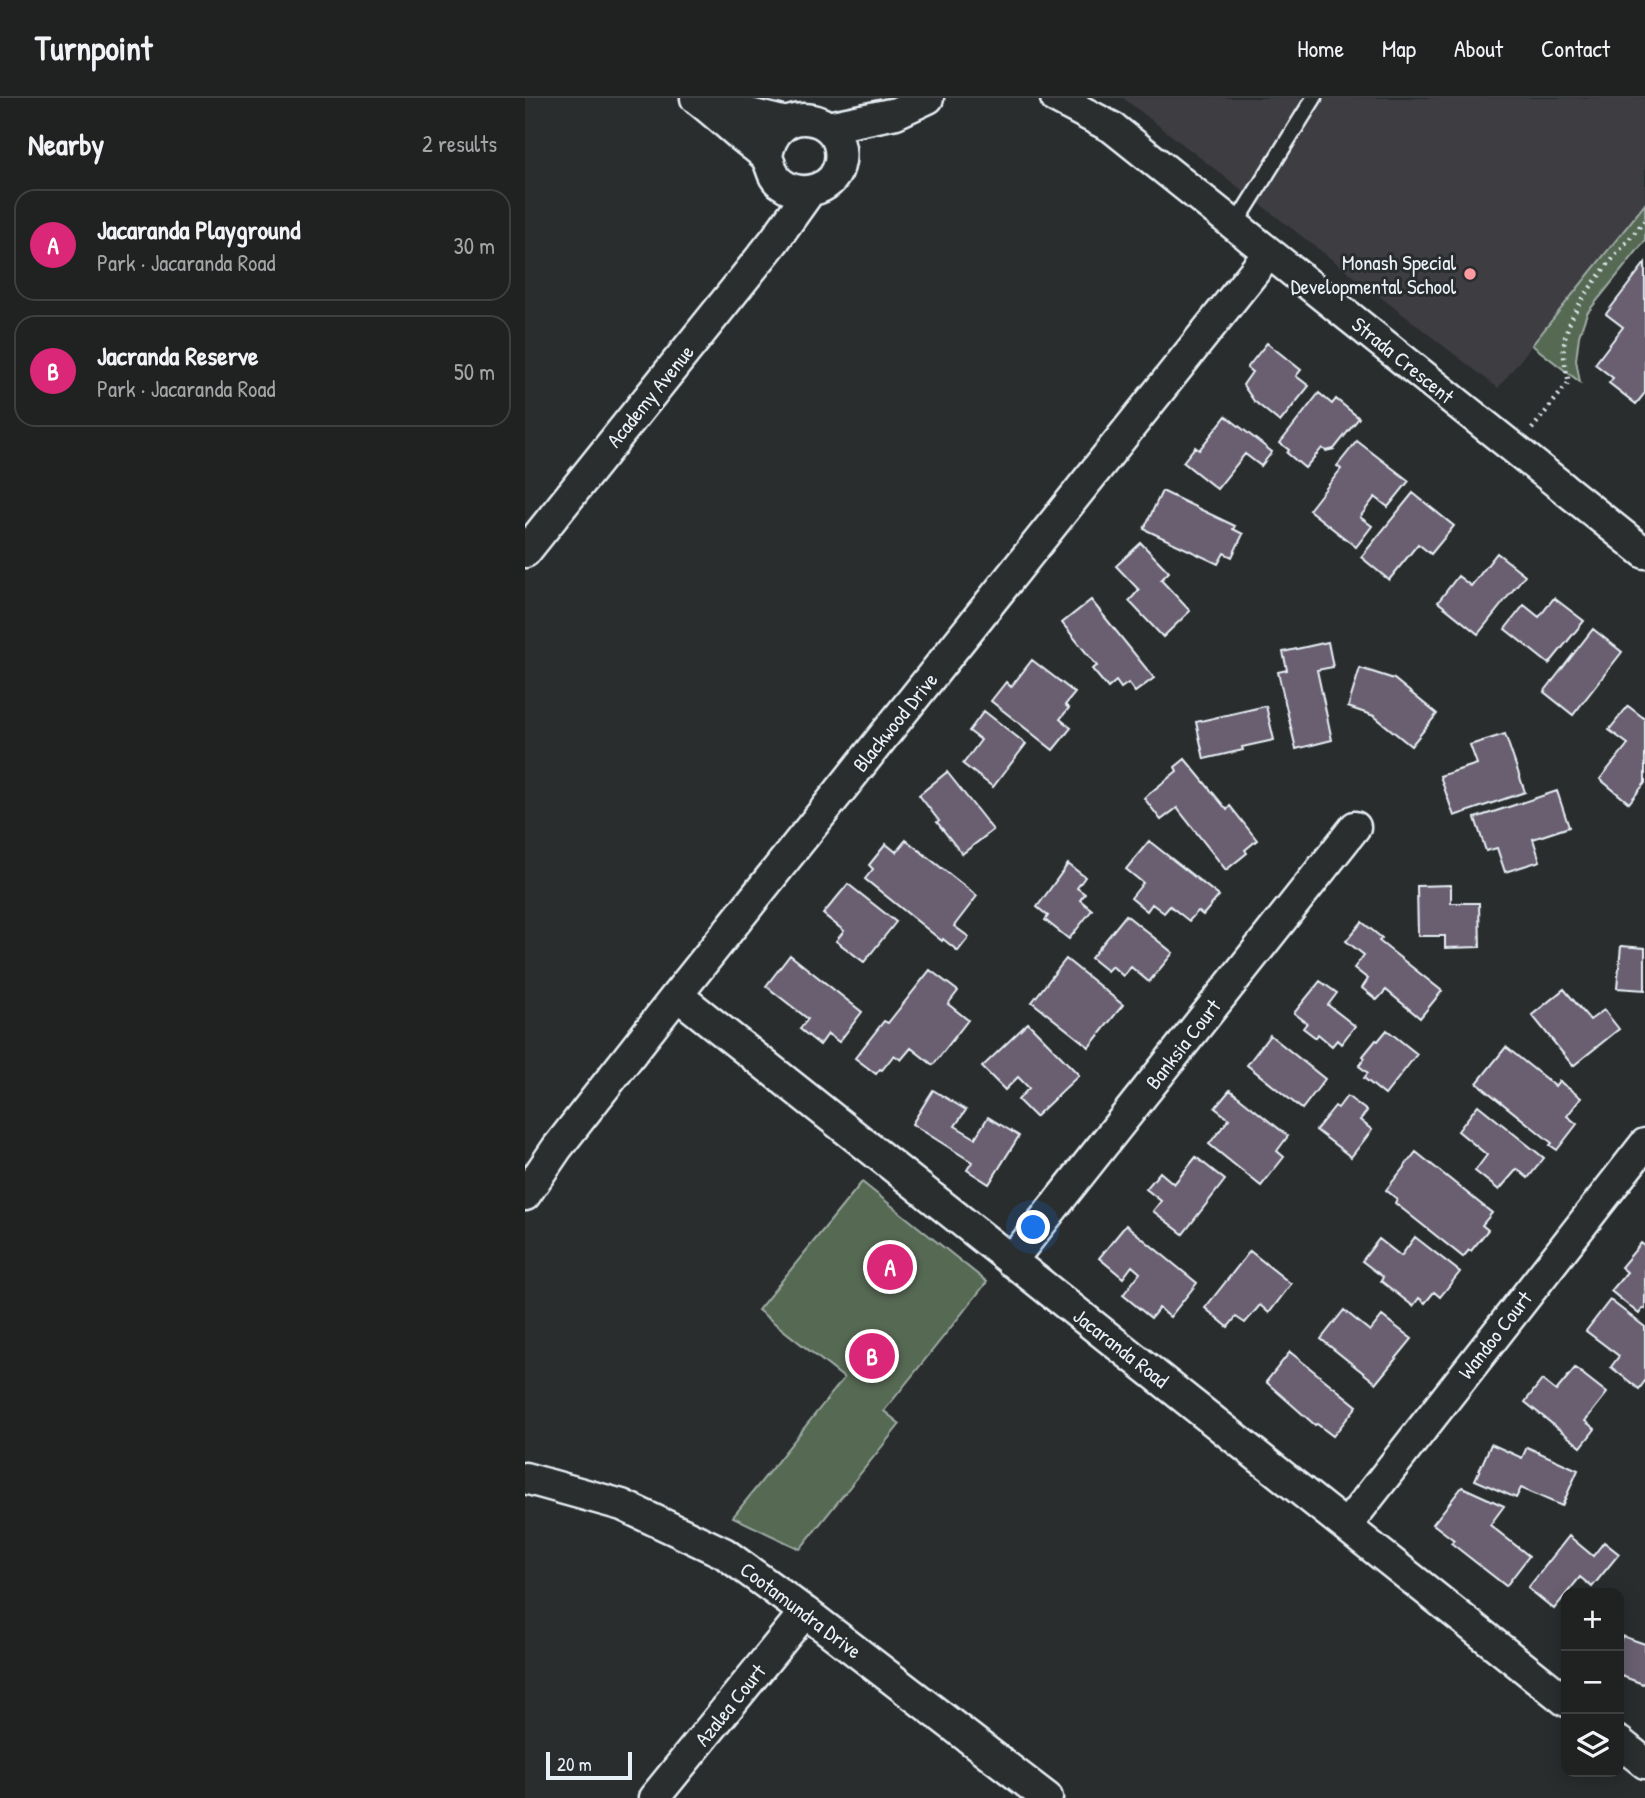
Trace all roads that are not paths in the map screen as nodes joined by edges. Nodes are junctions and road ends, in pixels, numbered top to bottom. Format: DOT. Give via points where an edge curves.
graph roads {
  1 [pos="928,98"];
  2 [pos="1056,98"];
  3 [pos="1314,98"];
  4 [pos="699,100"];
  5 [pos="896,113"];
  6 [pos="787,123"];
  7 [pos="828,127"];
  8 [pos="840,163"];
  9 [pos="774,171"];
  10 [pos="809,192"];
  11 [pos="1235,225"];
  12 [pos="775,241"];
  13 [pos="1269,253"];
  14 [pos="525,552"];
  15 [pos="1645,553"];
  16 [pos="1355,827"];
  17 [pos="677,995"];
  18 [pos="1645,1144"];
  19 [pos="525,1195"];
  20 [pos="1011,1261"];
  21 [pos="525,1478"];
  22 [pos="1346,1526"];
  23 [pos="806,1612"];
  24 [pos="1561,1697"];
  25 [pos="1624,1746"];
  26 [pos="1645,1763"];
  27 [pos="654,1798"];
  28 [pos="1047,1798"];
  1 -- 5 [label="street"];
  2 -- 11 [label="street, Strada Crescent" via="1113,128"];
  3 -- 11 [label="lane"];
  4 -- 6 [label="street"];
  4 -- 9 [label="street"];
  5 -- 7 [label="street"];
  5 -- 8 [label="street"];
  6 -- 7 [label="street" via="812,119"];
  6 -- 9 [label="street" via="769,145"];
  7 -- 8 [label="street" via="836,137"];
  8 -- 10 [label="street" via="828,183"];
  9 -- 10 [label="street" via="796,191"];
  9 -- 12 [label="street"];
  10 -- 12 [label="street, Academy Avenue"];
  11 -- 13 [label="street, Strada Crescent"];
  12 -- 14 [label="street, Academy Avenue"];
  13 -- 15 [label="street, Strada Crescent"];
  13 -- 17 [label="street, Blackwood Drive"];
  16 -- 20 [label="street, Banksia Court"];
  17 -- 19 [label="street, Blackwood Drive"];
  17 -- 20 [label="street, Jacaranda Road"];
  18 -- 22 [label="street, Wandoo Court"];
  20 -- 22 [label="street, Jacaranda Road"];
  21 -- 23 [label="street, Cootamundra Drive" via="622,1505 724,1553"];
  22 -- 24 [label="street, Jacaranda Road"];
  23 -- 27 [label="street, Azalea Court"];
  23 -- 28 [label="street, Cootamundra Drive"];
  25 -- 26 [label="street"];
}
